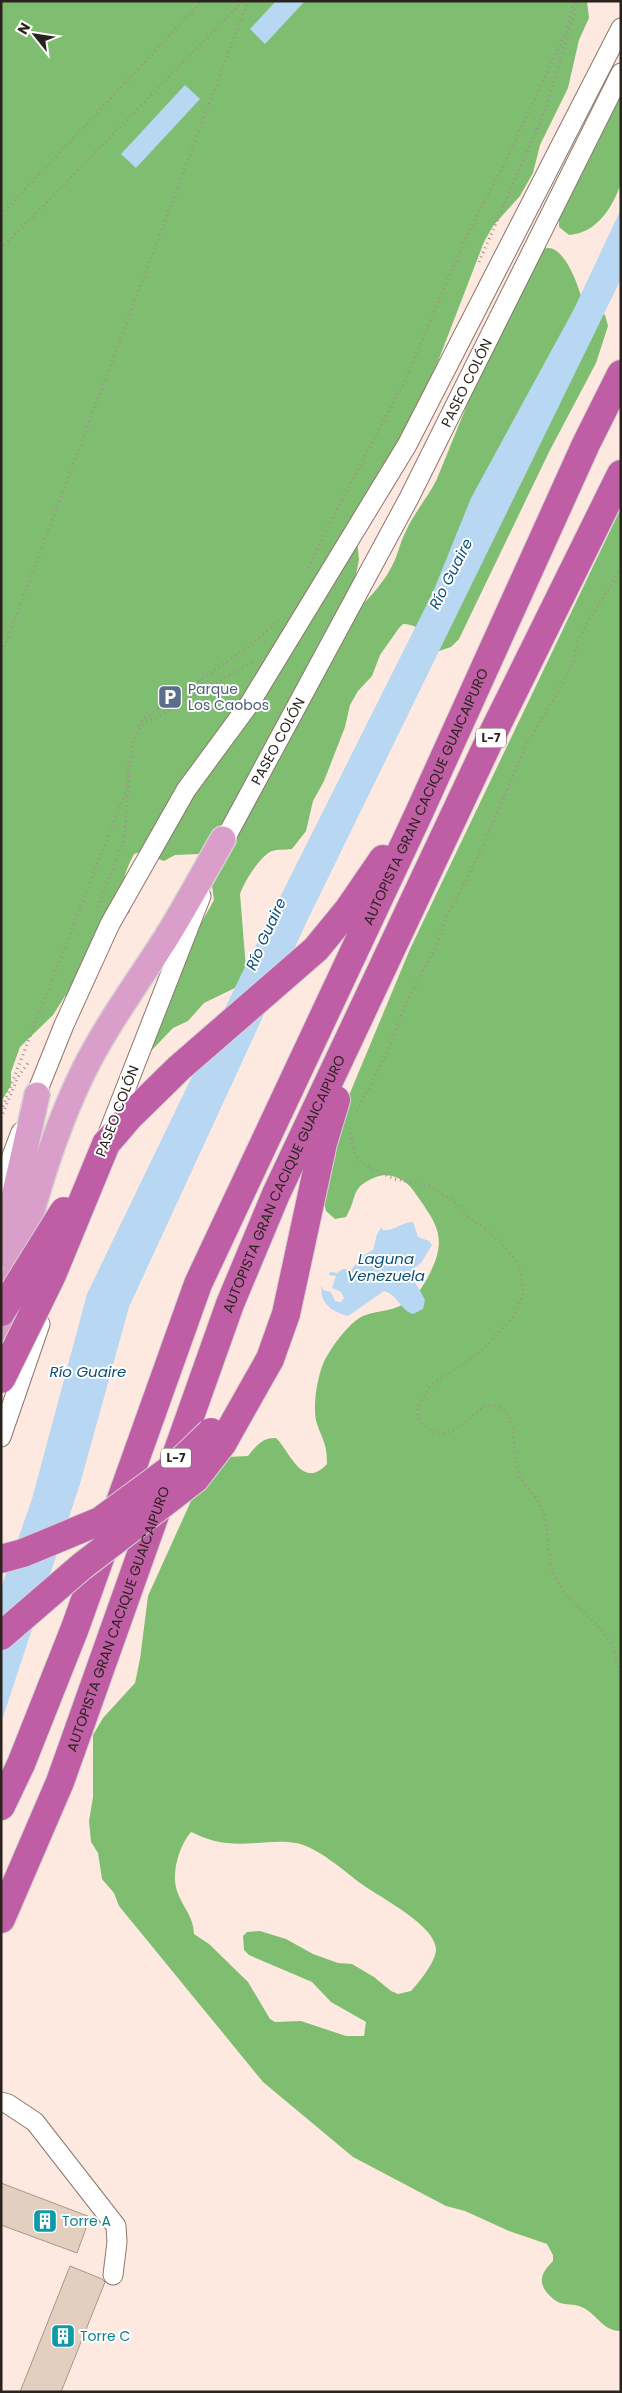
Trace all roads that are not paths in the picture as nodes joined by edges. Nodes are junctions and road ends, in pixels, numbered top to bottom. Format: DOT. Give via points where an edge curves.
graph roads {
  1 [pos="621,28"];
  2 [pos="621,73"];
  3 [pos="621,374"];
  4 [pos="621,474"];
  5 [pos="419,813"];
  6 [pos="223,839"];
  7 [pos="366,1004"];
  8 [pos="37,1095"];
  9 [pos="106,1144"];
  10 [pos="1,1185"];
  11 [pos="1,1255"];
  12 [pos="1,1312"];
  13 [pos="1,1327"];
  14 [pos="1,1379"];
  15 [pos="1,1436"];
  16 [pos="216,1438"];
  17 [pos="1,1559"];
  18 [pos="1,1636"];
  19 [pos="1,1806"];
  20 [pos="1,1919"];
  21 [pos="1,2102"];
  22 [pos="113,2275"];
  1 -- 8 [label="street, PASEO COLÓN" via="408,445 250,704 186,790 110,924 64,1025"];
  2 -- 6 [label="street, PASEO COLÓN" via="404,506"];
  3 -- 5 [label="highway, AUTOPISTA GRAN CACIQUE GUAICAIPURO / L-7" via="586,444"];
  4 -- 7 [label="highway, AUTOPISTA GRAN CACIQUE GUAICAIPURO / L-7" via="496,728"];
  5 -- 9 [label="highway" via="316,949 179,1068"];
  5 -- 19 [label="highway, AUTOPISTA GRAN CACIQUE GUAICAIPURO / L-7" via="198,1284 74,1628 21,1764"];
  6 -- 13 [label="main road" via="84,1070 60,1124 31,1212"];
  6 -- 15 [label="street, PASEO COLÓN" via="80,1207"];
  7 -- 16 [label="highway" via="323,1142 286,1314 270,1359"];
  7 -- 20 [label="highway, AUTOPISTA GRAN CACIQUE GUAICAIPURO / L-7" via="276,1194 230,1304 60,1782"];
  8 -- 10 [label="street, PASEO COLÓN"];
  8 -- 11 [label="main road"];
  9 -- 12 [label="highway, bridge"];
  9 -- 14 [label="highway, bridge" via="52,1275"];
  16 -- 17 [label="highway, bridge" via="100,1520"];
  16 -- 18 [label="highway, bridge" via="195,1480 82,1566"];
  21 -- 22 [label="street" via="35,2122 116,2226 118,2242"];
}
